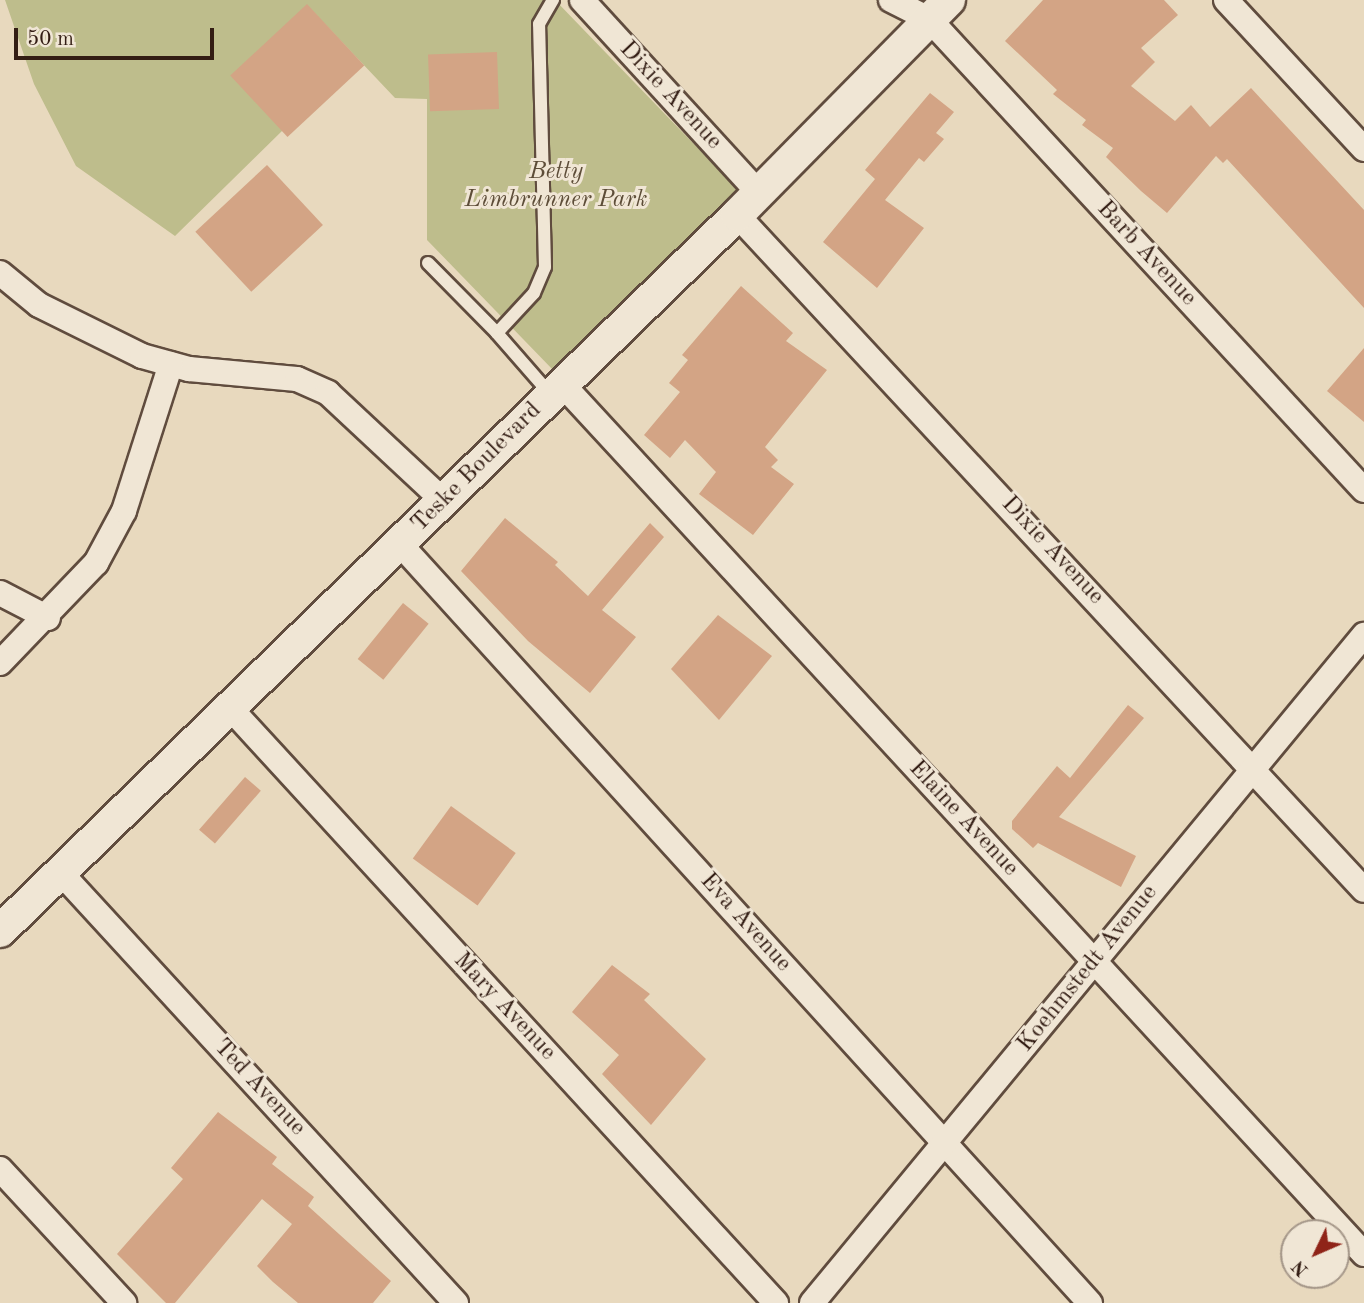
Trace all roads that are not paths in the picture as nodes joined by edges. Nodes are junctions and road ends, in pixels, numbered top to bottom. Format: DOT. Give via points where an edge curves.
graph roads {
  1 [pos="553,0"];
  2 [pos="582,0"];
  3 [pos="891,0"];
  4 [pos="1226,0"];
  5 [pos="939,9"];
  6 [pos="1364,149"];
  7 [pos="748,204"];
  8 [pos="428,263"];
  9 [pos="0,273"];
  10 [pos="497,333"];
  11 [pos="172,364"];
  12 [pos="557,390"];
  13 [pos="1364,490"];
  14 [pos="444,502"];
  15 [pos="400,544"];
  16 [pos="0,593"];
  17 [pos="48,618"];
  18 [pos="1364,635"];
  19 [pos="0,663"];
  20 [pos="232,710"];
  21 [pos="1254,768"];
  22 [pos="61,873"];
  23 [pos="1364,890"];
  24 [pos="0,931"];
  25 [pos="1094,961"];
  26 [pos="945,1143"];
  27 [pos="0,1169"];
  28 [pos="1364,1254"];
  29 [pos="124,1303"];
  30 [pos="456,1303"];
  31 [pos="776,1303"];
  32 [pos="812,1303"];
  33 [pos="1090,1303"];
  1 -- 10 [label="lane" via="539,24 545,267 534,293"];
  2 -- 7 [label="street, Dixie Avenue"];
  3 -- 5 [label="street"];
  4 -- 6 [label="street"];
  5 -- 7 [label="street, Teske Boulevard"];
  5 -- 13 [label="street, Barb Avenue"];
  7 -- 12 [label="street, Teske Boulevard"];
  7 -- 21 [label="street, Dixie Avenue"];
  8 -- 10 [label="lane"];
  9 -- 11 [label="street" via="38,305 87,333"];
  10 -- 12 [label="lane"];
  11 -- 14 [label="street" via="297,379 328,393"];
  11 -- 17 [label="street" via="124,511 96,563"];
  12 -- 14 [label="street, Teske Boulevard"];
  12 -- 25 [label="street, Elaine Avenue"];
  14 -- 15 [label="street, Teske Boulevard"];
  15 -- 20 [label="street, Teske Boulevard"];
  15 -- 26 [label="street, Eva Avenue"];
  16 -- 17 [label="street"];
  17 -- 19 [label="street"];
  18 -- 21 [label="street, Koehmstedt Avenue"];
  20 -- 22 [label="street, Teske Boulevard"];
  20 -- 31 [label="street, Mary Avenue"];
  21 -- 23 [label="street, Dixie Avenue"];
  21 -- 25 [label="street, Koehmstedt Avenue"];
  22 -- 24 [label="street, Teske Boulevard"];
  22 -- 30 [label="street, Ted Avenue"];
  25 -- 26 [label="street, Koehmstedt Avenue"];
  25 -- 28 [label="street, Elaine Avenue"];
  26 -- 32 [label="street, Koehmstedt Avenue"];
  26 -- 33 [label="street, Eva Avenue"];
  27 -- 29 [label="street"];
}
